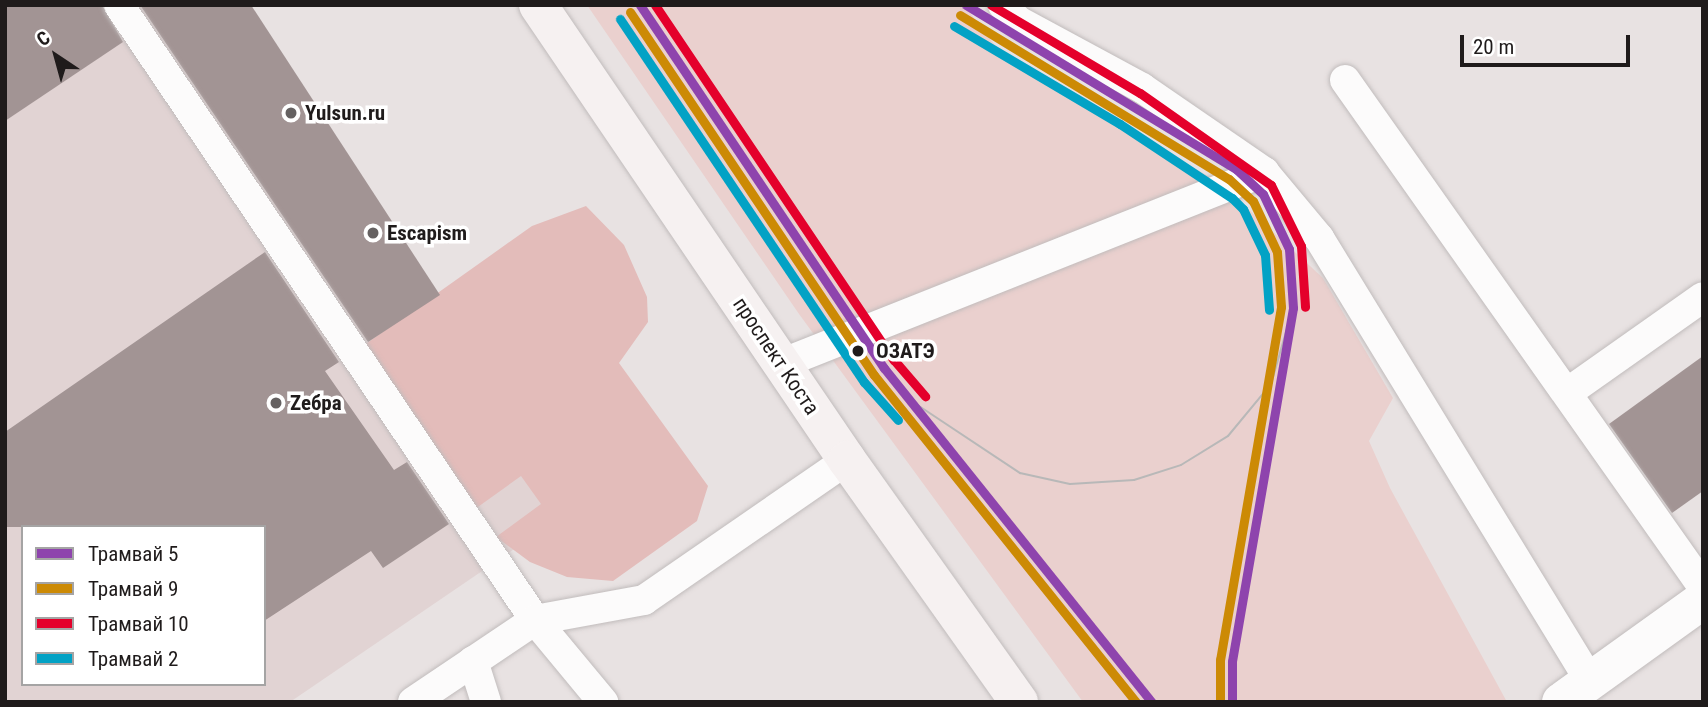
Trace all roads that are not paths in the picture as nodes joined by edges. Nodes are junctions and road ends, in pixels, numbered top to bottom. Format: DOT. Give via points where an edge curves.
graph roads {
  1 [pos="120,5"];
  2 [pos="538,5"];
  3 [pos="1003,5"];
  4 [pos="1345,80"];
  5 [pos="1265,173"];
  6 [pos="1703,298"];
  7 [pos="781,364"];
  8 [pos="1567,393"];
  9 [pos="846,460"];
  10 [pos="1703,587"];
  11 [pos="1703,600"];
  12 [pos="535,620"];
  13 [pos="473,661"];
  14 [pos="1575,691"];
  15 [pos="413,702"];
  16 [pos="486,702"];
  17 [pos="603,702"];
  18 [pos="1019,702"];
  1 -- 12 [label="lane"];
  2 -- 7 [label="main road, проспект Коста"];
  3 -- 5 [label="lane" via="1017,21 1142,88"];
  4 -- 8 [label="lane"];
  5 -- 7 [label="lane"];
  5 -- 14 [label="lane" via="1319,238"];
  6 -- 8 [label="lane"];
  7 -- 9 [label="main road, проспект Коста"];
  8 -- 10 [label="lane"];
  9 -- 12 [label="lane" via="644,600"];
  9 -- 18 [label="main road, проспект Коста"];
  11 -- 14 [label="street"];
  12 -- 13 [label="lane"];
  12 -- 17 [label="lane"];
  13 -- 15 [label="lane"];
  13 -- 16 [label="lane"];
}
